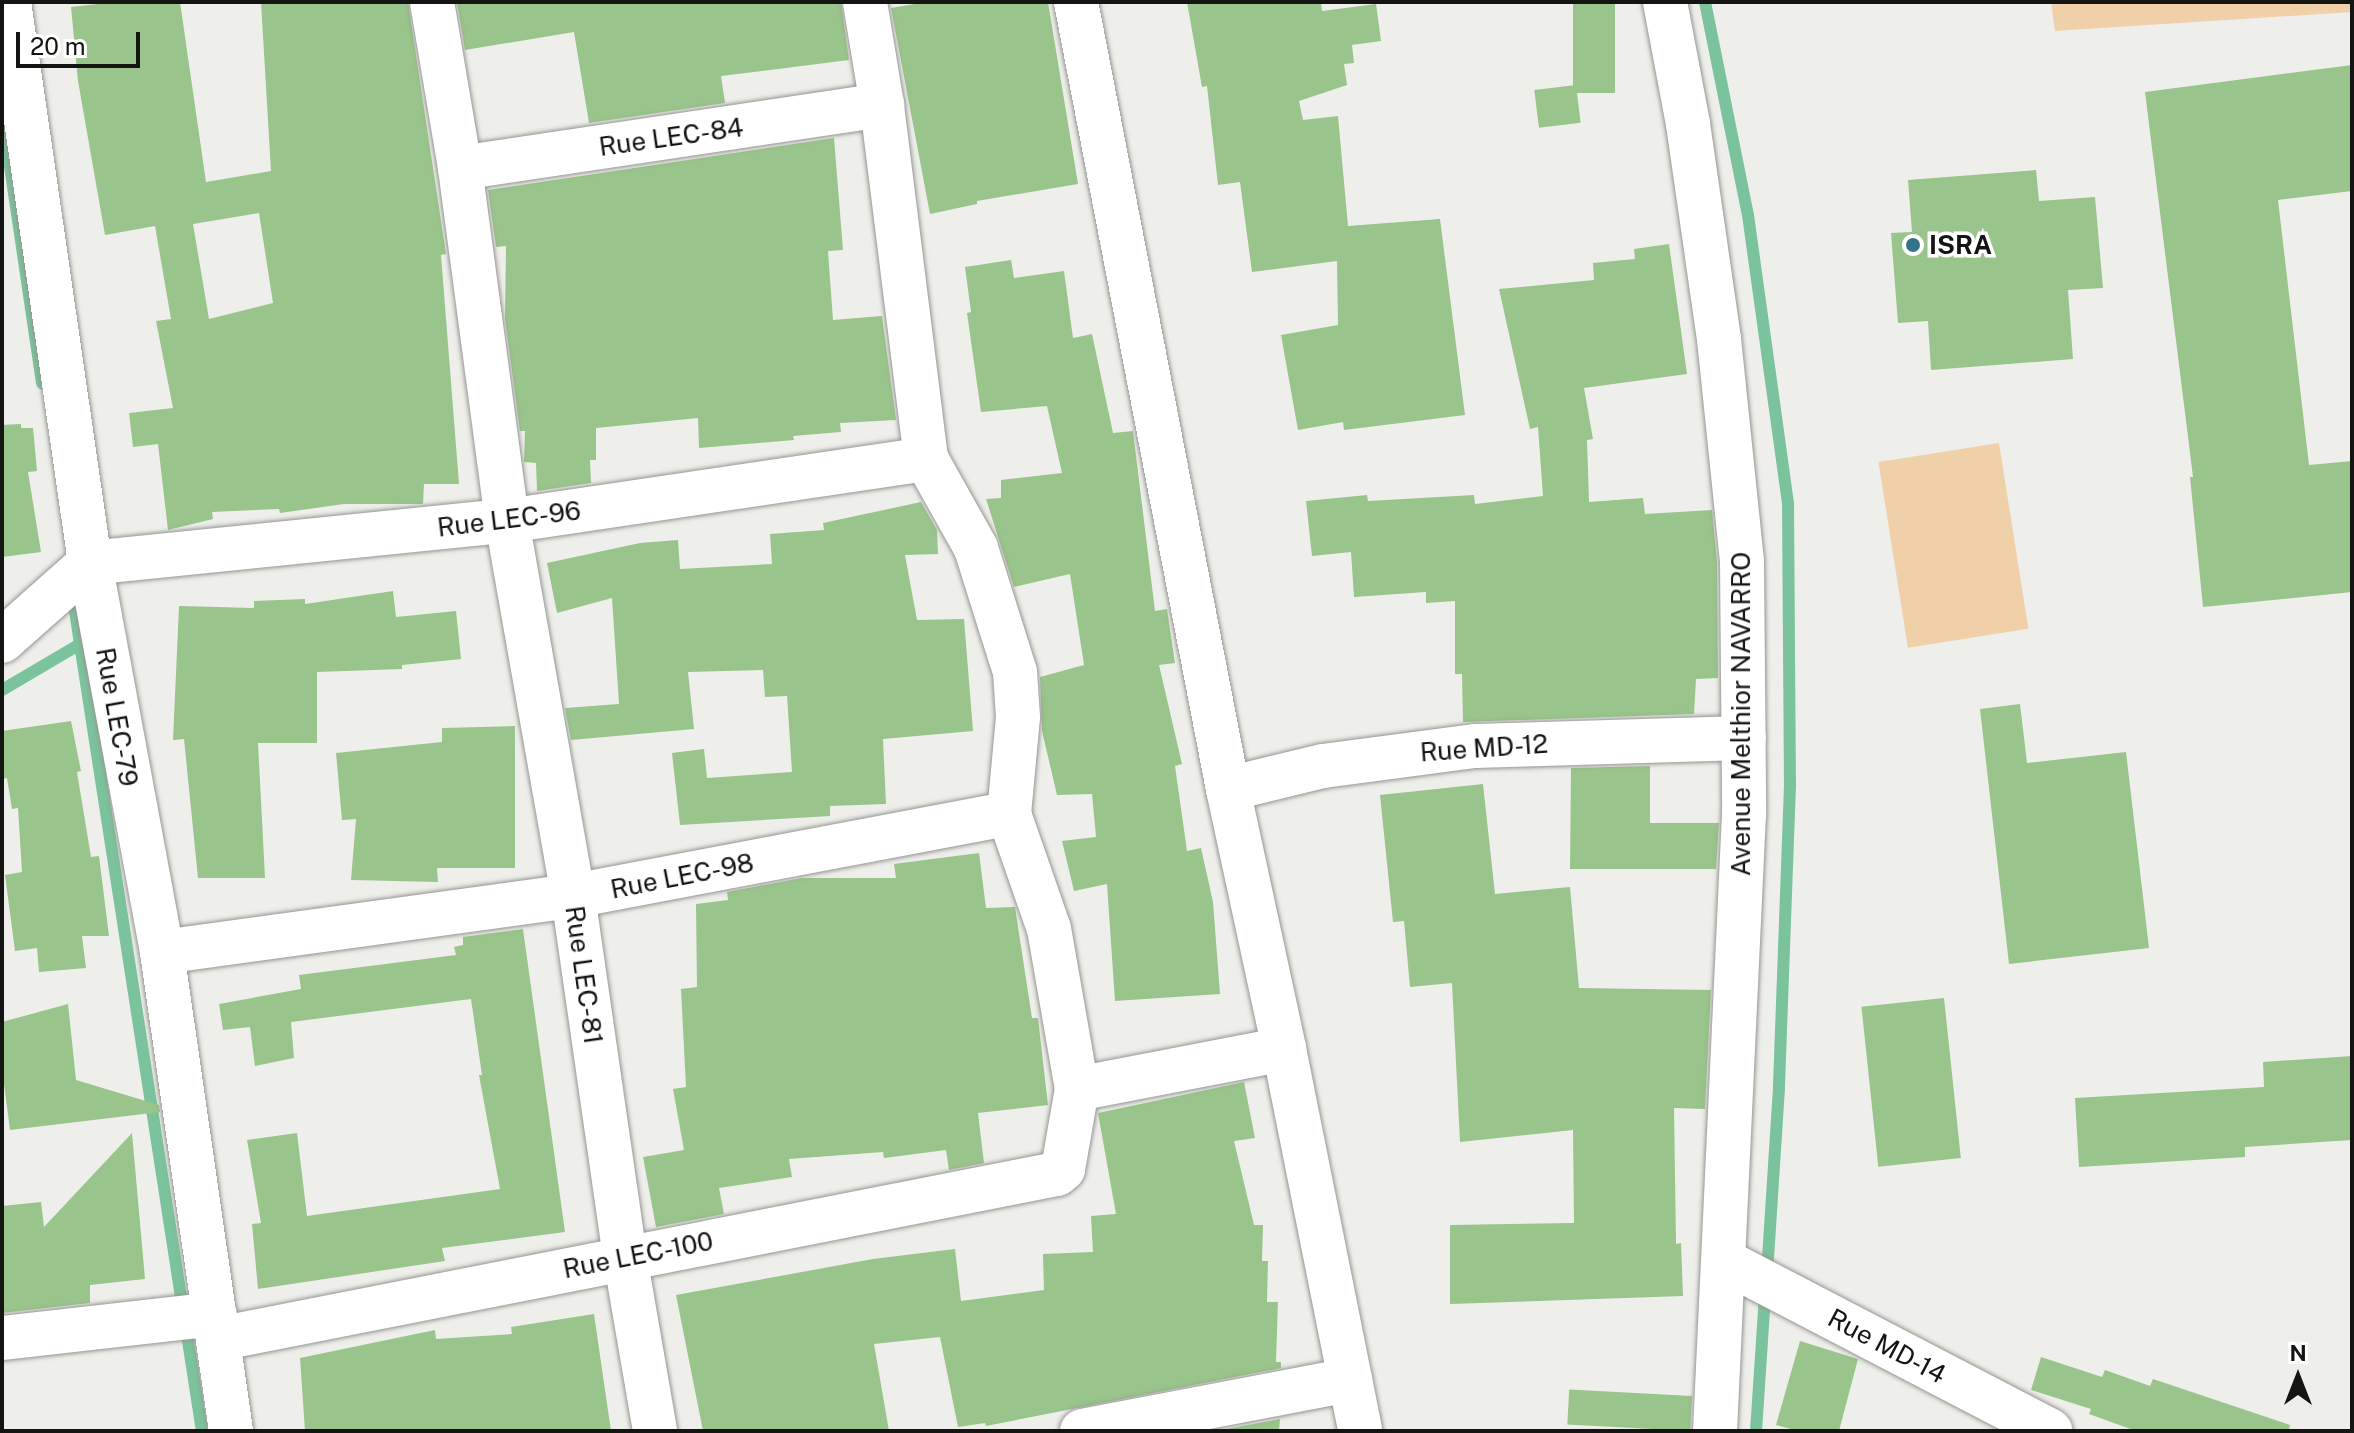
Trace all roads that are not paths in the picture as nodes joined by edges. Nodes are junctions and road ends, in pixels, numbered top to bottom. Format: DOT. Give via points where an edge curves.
graph roads {
  1 [pos="9,2"];
  2 [pos="432,2"];
  3 [pos="865,2"];
  4 [pos="1076,2"];
  5 [pos="1665,2"];
  6 [pos="882,105"];
  7 [pos="460,168"];
  8 [pos="926,459"];
  9 [pos="507,521"];
  10 [pos="90,563"];
  11 [pos="2,641"];
  12 [pos="1744,738"];
  13 [pos="1228,789"];
  14 [pos="1009,814"];
  15 [pos="573,896"];
  16 [pos="162,952"];
  17 [pos="1284,1049"];
  18 [pos="1077,1089"];
  19 [pos="625,1257"];
  20 [pos="1724,1261"];
  21 [pos="217,1326"];
  22 [pos="2,1338"];
  23 [pos="1350,1380"];
  24 [pos="1190,1421"];
  25 [pos="231,1431"];
  26 [pos="655,1431"];
  27 [pos="1082,1431"];
  28 [pos="1360,1431"];
  29 [pos="1715,1431"];
  30 [pos="2050,1431"];
  1 -- 10 [label="street, Rue LEC-79"];
  2 -- 7 [label="street, Rue LEC-81"];
  3 -- 6 [label="street"];
  4 -- 13 [label="street"];
  5 -- 12 [label="street, Avenue Melthior NAVARRO" via="1688,124 1735,474 1742,561"];
  6 -- 7 [label="street, Rue LEC-84"];
  6 -- 8 [label="street"];
  7 -- 9 [label="street, Rue LEC-81"];
  8 -- 9 [label="street, Rue LEC-96"];
  8 -- 14 [label="street" via="976,548 1015,672 1017,744"];
  9 -- 10 [label="street, Rue LEC-96"];
  9 -- 15 [label="street, Rue LEC-81"];
  10 -- 11 [label="street"];
  10 -- 16 [label="street, Rue LEC-79"];
  12 -- 13 [label="street, Rue MD-12" via="1475,746 1323,766"];
  12 -- 20 [label="street, Avenue Melthior NAVARRO" via="1740,958"];
  13 -- 17 [label="street"];
  14 -- 15 [label="street, Rue LEC-98"];
  14 -- 18 [label="street" via="1049,929"];
  15 -- 16 [label="street, Rue LEC-98"];
  15 -- 19 [label="street, Rue LEC-81"];
  16 -- 21 [label="street, Rue LEC-79"];
  17 -- 18 [label="street"];
  17 -- 23 [label="street"];
  18 -- 19 [label="street, Rue LEC-100" via="1057,1174"];
  19 -- 21 [label="street, Rue LEC-100"];
  19 -- 26 [label="street, Rue LEC-81"];
  20 -- 29 [label="street, Avenue Melthior NAVARRO"];
  20 -- 30 [label="street, Rue MD-14"];
  21 -- 22 [label="street, Rue LEC-100"];
  21 -- 25 [label="street, Rue LEC-79"];
  23 -- 24 [label="street"];
  23 -- 28 [label="street"];
  24 -- 27 [label="street"];
}
